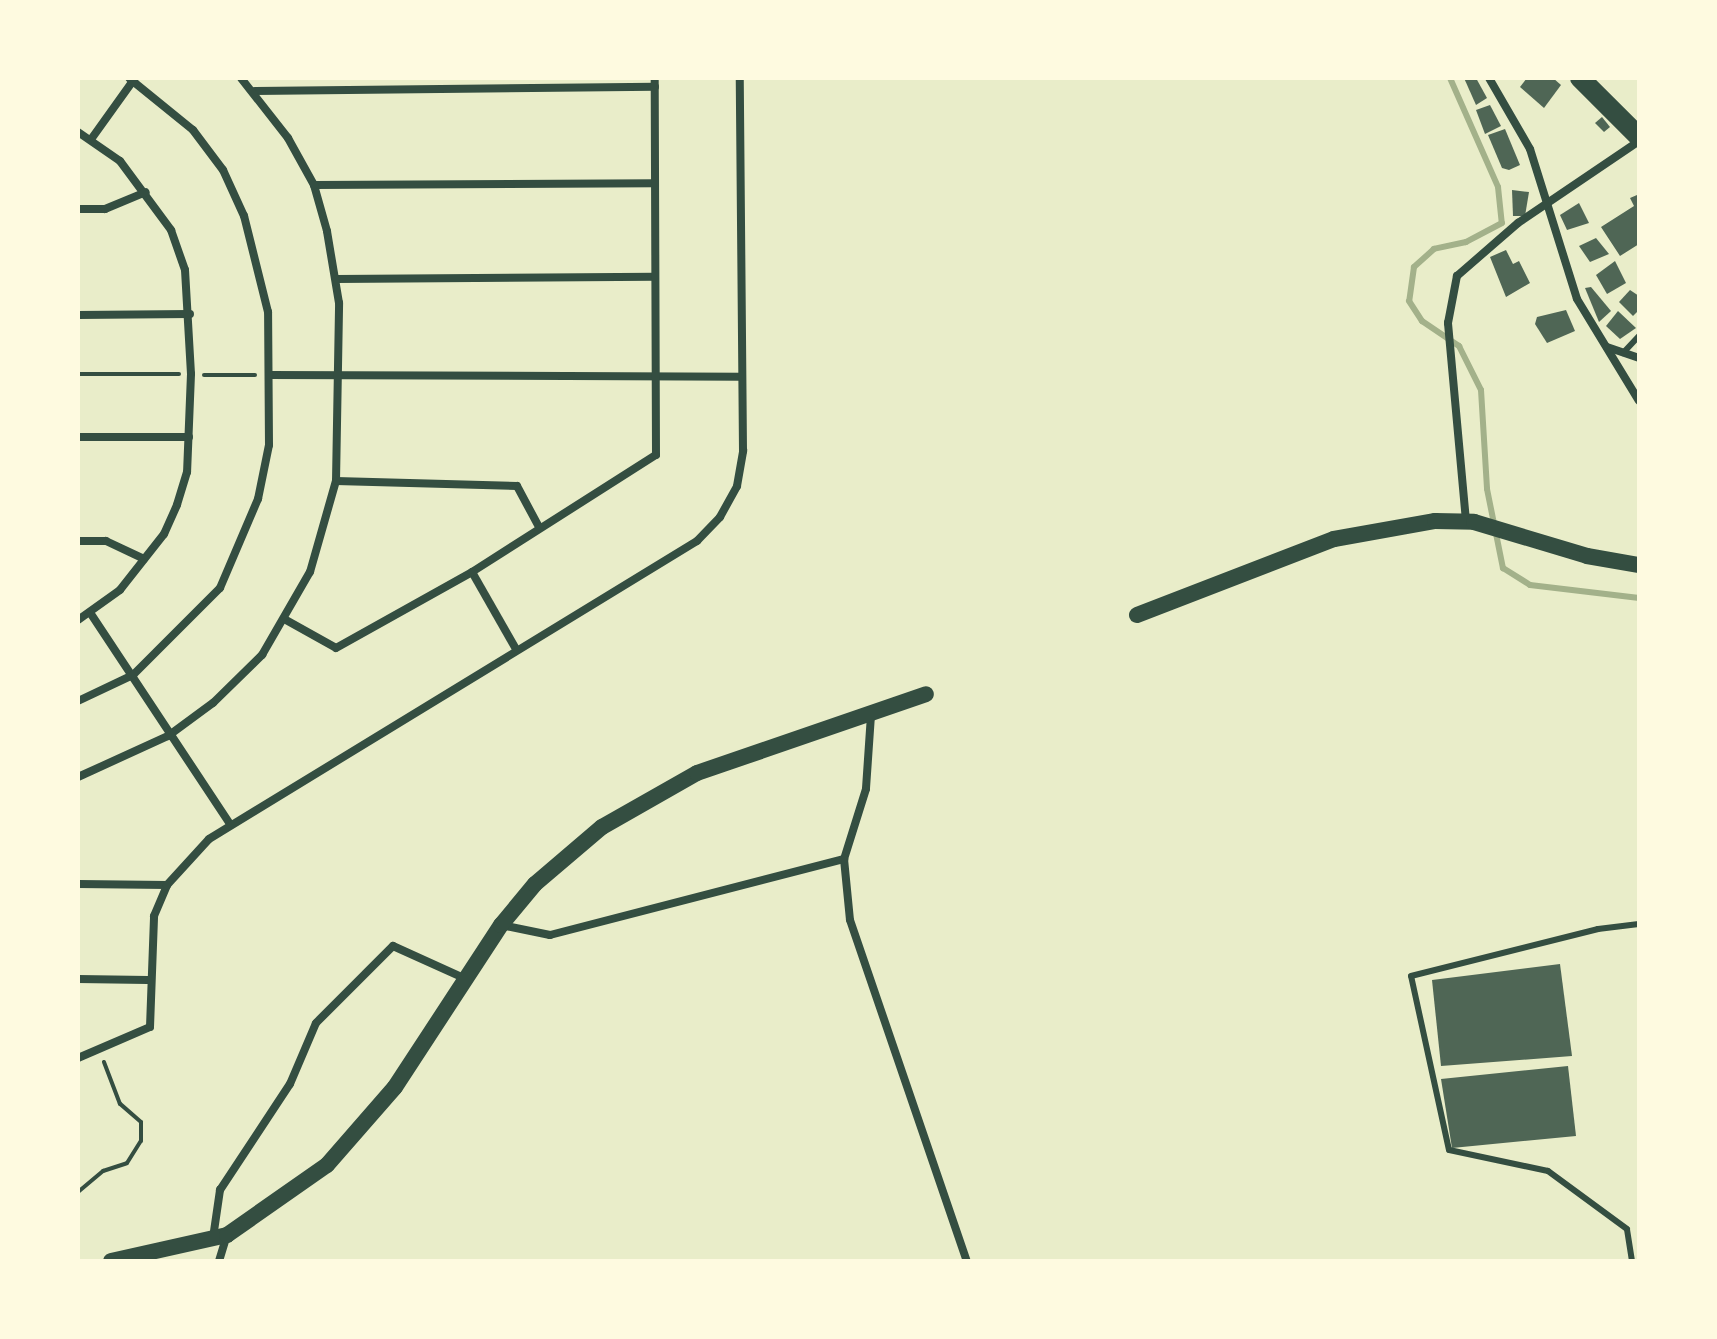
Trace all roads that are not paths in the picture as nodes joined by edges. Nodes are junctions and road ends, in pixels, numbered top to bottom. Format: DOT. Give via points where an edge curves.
graph roads {
  1 [pos="241,78"];
  2 [pos="740,78"];
  3 [pos="1489,78"];
  4 [pos="1580,78"];
  5 [pos="133,79"];
  6 [pos="655,82"];
  7 [pos="255,91"];
  8 [pos="78,132"];
  9 [pos="92,138"];
  10 [pos="1639,139"];
  11 [pos="655,183"];
  12 [pos="314,185"];
  13 [pos="146,192"];
  14 [pos="1548,207"];
  15 [pos="78,209"];
  16 [pos="655,277"];
  17 [pos="336,279"];
  18 [pos="190,314"];
  19 [pos="78,315"];
  20 [pos="1639,336"];
  21 [pos="1607,347"];
  22 [pos="1623,353"];
  23 [pos="1639,358"];
  24 [pos="655,374"];
  25 [pos="270,375"];
  26 [pos="338,375"];
  27 [pos="742,377"];
  28 [pos="1639,401"];
  29 [pos="78,437"];
  30 [pos="189,437"];
  31 [pos="336,481"];
  32 [pos="1470,521"];
  33 [pos="539,527"];
  34 [pos="78,541"];
  35 [pos="144,559"];
  36 [pos="1639,565"];
  37 [pos="472,572"];
  38 [pos="91,614"];
  39 [pos="1137,615"];
  40 [pos="78,620"];
  41 [pos="286,620"];
  42 [pos="516,649"];
  43 [pos="133,675"];
  44 [pos="926,694"];
  45 [pos="78,701"];
  46 [pos="871,715"];
  47 [pos="168,736"];
  48 [pos="78,777"];
  49 [pos="230,824"];
  50 [pos="844,859"];
  51 [pos="78,884"];
  52 [pos="167,885"];
  53 [pos="1639,924"];
  54 [pos="501,925"];
  55 [pos="464,978"];
  56 [pos="78,979"];
  57 [pos="148,980"];
  58 [pos="78,1058"];
  59 [pos="220,1237"];
  60 [pos="111,1261"];
  61 [pos="219,1261"];
  62 [pos="967,1261"];
  63 [pos="1632,1261"];
  1 -- 7 [label="street"];
  2 -- 27 [label="street"];
  3 -- 14 [label="street" via="1530,149"];
  4 -- 10 [label="highway"];
  5 -- 9 [label="street"];
  5 -- 25 [label="street" via="193,130 223,170 244,216 268,312"];
  6 -- 7 [label="street"];
  6 -- 11 [label="street"];
  7 -- 12 [label="street"];
  8 -- 9 [label="street"];
  9 -- 13 [label="street"];
  10 -- 14 [label="street"];
  11 -- 12 [label="street"];
  11 -- 16 [label="street"];
  12 -- 17 [label="street"];
  13 -- 15 [label="street" via="105,209"];
  13 -- 18 [label="street" via="171,230 185,270"];
  14 -- 21 [label="street" via="1577,299"];
  14 -- 32 [label="street" via="1518,223 1472,260 1457,276 1450,295 1448,323"];
  16 -- 17 [label="street"];
  16 -- 24 [label="street"];
  17 -- 26 [label="street"];
  18 -- 19 [label="street"];
  18 -- 30 [label="street"];
  20 -- 22 [label="lane"];
  21 -- 22 [label="street"];
  21 -- 28 [label="street"];
  22 -- 23 [label="street"];
  24 -- 26 [label="street"];
  24 -- 27 [label="street"];
  24 -- 33 [label="street" via="656,455"];
  25 -- 26 [label="street"];
  25 -- 43 [label="street" via="269,445 243,544 220,588"];
  26 -- 31 [label="street"];
  27 -- 42 [label="street" via="741,463 737,486 720,517 697,541"];
  29 -- 30 [label="street"];
  30 -- 35 [label="street" via="187,472 177,505"];
  31 -- 33 [label="street" via="517,486"];
  31 -- 41 [label="street" via="310,572"];
  32 -- 36 [label="main road" via="1587,556"];
  32 -- 39 [label="main road" via="1393,525 1334,539"];
  33 -- 37 [label="street"];
  34 -- 35 [label="street" via="106,541"];
  35 -- 38 [label="street" via="120,590"];
  37 -- 41 [label="street" via="336,648"];
  37 -- 42 [label="street"];
  38 -- 40 [label="street"];
  38 -- 43 [label="street"];
  41 -- 47 [label="street" via="262,655 223,694"];
  42 -- 49 [label="street"];
  43 -- 45 [label="street"];
  43 -- 47 [label="street"];
  44 -- 46 [label="main road"];
  46 -- 50 [label="street" via="866,789"];
  46 -- 54 [label="main road" via="697,773 640,802 564,858"];
  47 -- 48 [label="street"];
  47 -- 49 [label="street"];
  49 -- 52 [label="street"];
  50 -- 54 [label="street" via="550,935"];
  50 -- 62 [label="street" via="850,920"];
  51 -- 52 [label="street"];
  52 -- 57 [label="street" via="154,916"];
  53 -- 63 [label="lane" via="1598,929 1411,976 1449,1150 1548,1171 1627,1229"];
  54 -- 55 [label="main road"];
  55 -- 59 [label="main road" via="395,1087 327,1165"];
  55 -- 59 [label="street" via="393,946 316,1023 290,1084 220,1190"];
  56 -- 57 [label="street"];
  57 -- 58 [label="street" via="150,1027"];
  59 -- 60 [label="main road"];
  59 -- 61 [label="street"];
}
